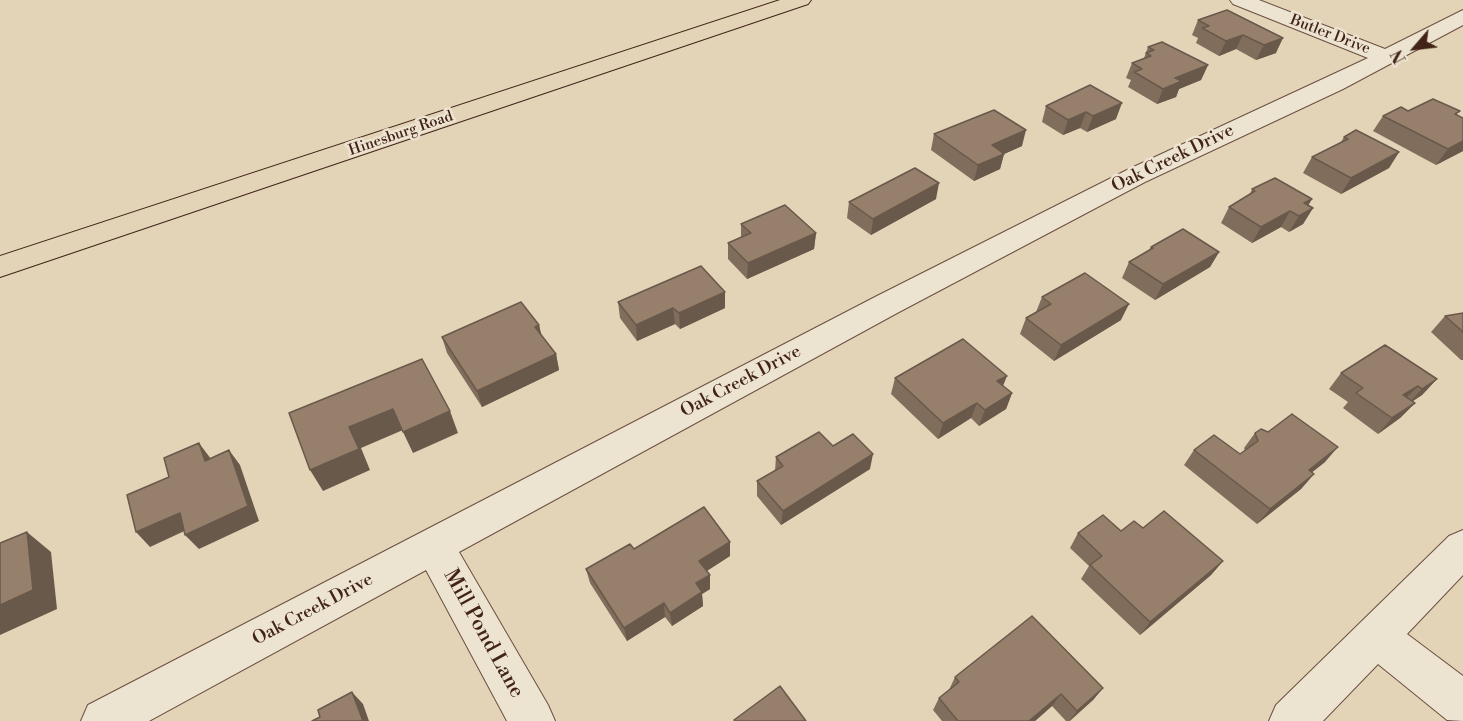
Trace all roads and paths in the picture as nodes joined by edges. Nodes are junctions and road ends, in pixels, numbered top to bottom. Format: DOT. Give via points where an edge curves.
graph roads {
  1 [pos="801,0"];
  2 [pos="1240,0"];
  3 [pos="1463,16"];
  4 [pos="1386,57"];
  5 [pos="0,267"];
  6 [pos="434,546"];
  7 [pos="1463,548"];
  8 [pos="1376,636"];
  9 [pos="1463,704"];
  10 [pos="104,721"];
  11 [pos="532,721"];
  12 [pos="1292,721"];
  1 -- 5 [label="main road, Hinesburg Road"];
  2 -- 4 [label="street, Butler Drive"];
  3 -- 4 [label="street, Oak Creek Drive"];
  4 -- 6 [label="street, Oak Creek Drive" via="1116,186 888,303"];
  6 -- 10 [label="street, Oak Creek Drive"];
  6 -- 11 [label="street, Mill Pond Lane"];
  7 -- 8 [label="street"];
  8 -- 9 [label="street"];
  8 -- 12 [label="street"];
}
